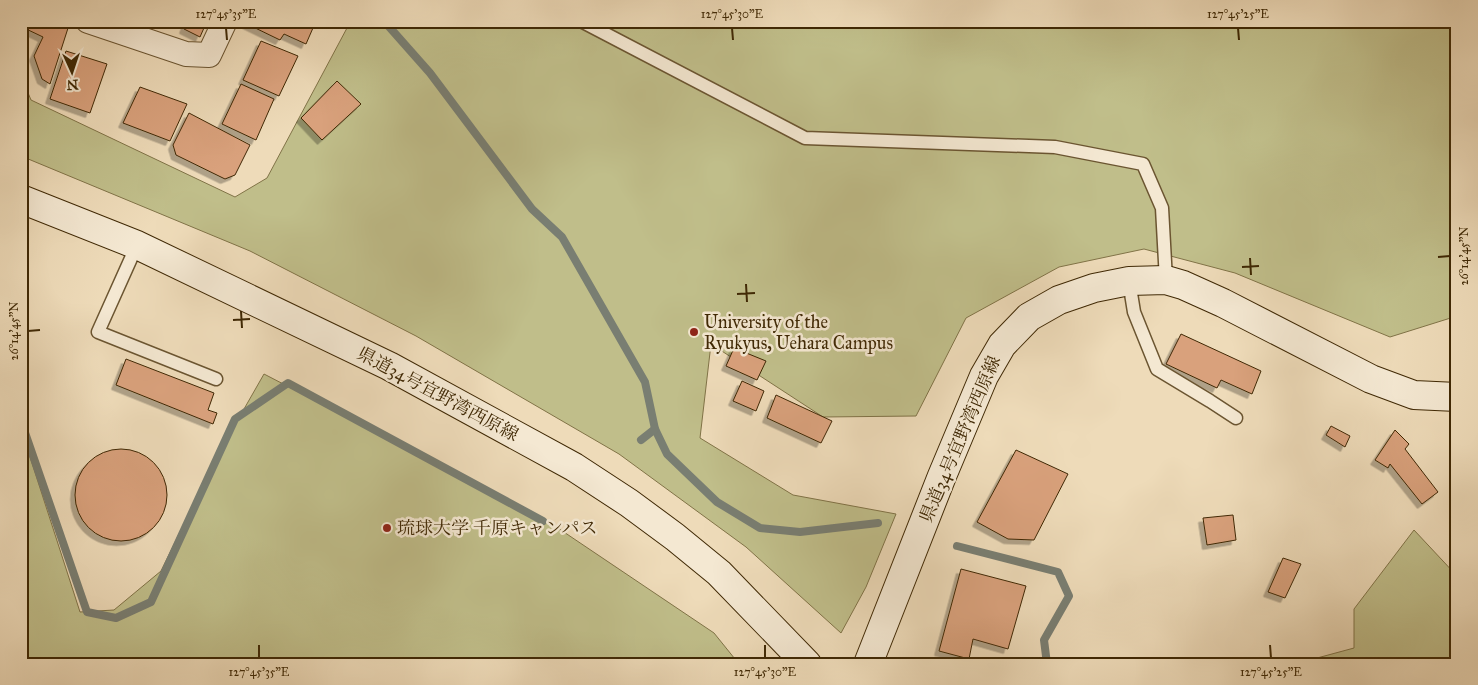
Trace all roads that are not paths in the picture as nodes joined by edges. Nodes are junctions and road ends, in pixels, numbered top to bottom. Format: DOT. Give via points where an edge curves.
graph roads {
  1 [pos="88,21"];
  2 [pos="225,21"];
  3 [pos="581,21"];
  4 [pos="21,199"];
  5 [pos="137,245"];
  6 [pos="1166,280"];
  7 [pos="1129,281"];
  8 [pos="216,379"];
  9 [pos="1457,397"];
  10 [pos="1236,418"];
  11 [pos="807,664"];
  12 [pos="868,664"];
  1 -- 2 [label="street" via="186,54 209,55"];
  3 -- 6 [label="lane" via="805,138 1055,147 1143,164 1162,208"];
  4 -- 5 [label="main road, 県道34号宜野湾西原線"];
  5 -- 8 [label="lane" via="98,332"];
  5 -- 11 [label="main road, 県道34号宜野湾西原線" via="389,366 574,467 629,503 712,567"];
  6 -- 7 [label="main road, 県道34号宜野湾西原線"];
  6 -- 9 [label="main road, 県道34号宜野湾西原線" via="1223,303 1371,379 1414,395"];
  7 -- 10 [label="lane" via="1134,312 1156,369"];
  7 -- 12 [label="main road, 県道34号宜野湾西原線" via="1059,300 1029,317 1002,345 984,376 962,428"];
}
